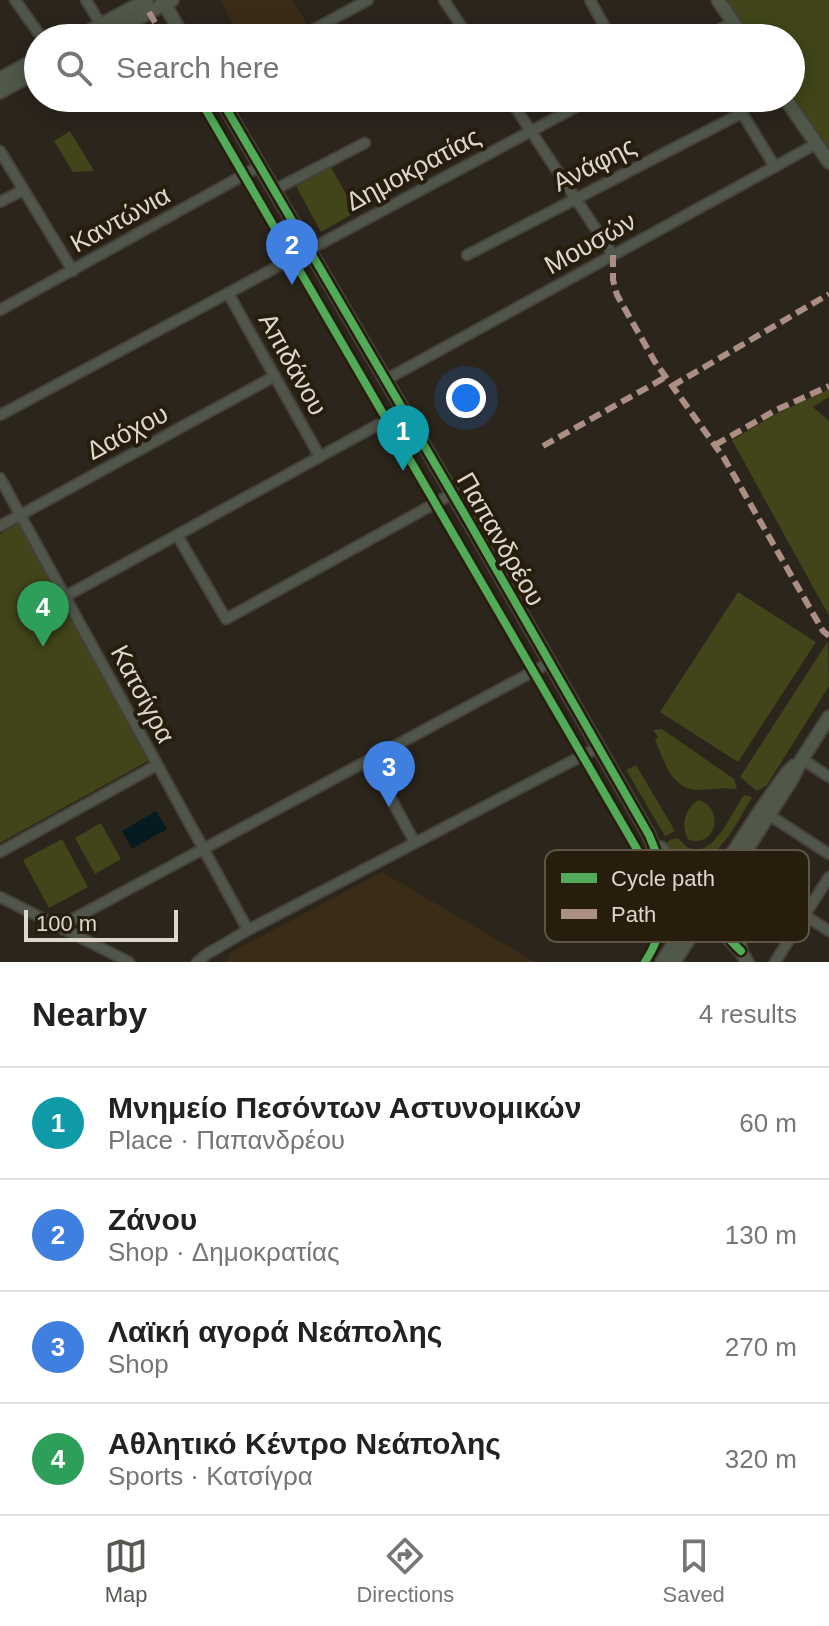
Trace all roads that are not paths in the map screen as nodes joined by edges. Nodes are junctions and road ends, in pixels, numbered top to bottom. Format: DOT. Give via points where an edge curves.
graph roads {
  1 [pos="15,0"];
  2 [pos="86,0"];
  3 [pos="147,0"];
  4 [pos="368,0"];
  5 [pos="444,0"];
  6 [pos="590,0"];
  7 [pos="718,0"];
  8 [pos="166,1"];
  9 [pos="733,22"];
  10 [pos="32,24"];
  11 [pos="97,24"];
  12 [pos="112,24"];
  13 [pos="118,24"];
  14 [pos="177,24"];
  15 [pos="324,24"];
  16 [pos="460,24"];
  17 [pos="603,24"];
  18 [pos="729,24"];
  19 [pos="24,66"];
  20 [pos="0,79"];
  21 [pos="24,79"];
  22 [pos="0,92"];
  23 [pos="228,112"];
  24 [pos="519,112"];
  25 [pos="567,112"];
  26 [pos="794,112"];
  27 [pos="532,131"];
  28 [pos="365,143"];
  29 [pos="816,144"];
  30 [pos="0,151"];
  31 [pos="829,162"];
  32 [pos="260,166"];
  33 [pos="775,167"];
  34 [pos="23,190"];
  35 [pos="274,190"];
  36 [pos="576,198"];
  37 [pos="0,202"];
  38 [pos="309,250"];
  39 [pos="467,255"];
  40 [pos="613,255"];
  41 [pos="73,271"];
  42 [pos="228,293"];
  43 [pos="0,310"];
  44 [pos="275,376"];
  45 [pos="385,380"];
  46 [pos="403,411"];
  47 [pos="0,415"];
  48 [pos="320,457"];
  49 [pos="0,478"];
  50 [pos="452,494"];
  51 [pos="20,515"];
  52 [pos="0,526"];
  53 [pos="177,535"];
  54 [pos="66,596"];
  55 [pos="549,663"];
  56 [pos="829,717"];
  57 [pos="599,747"];
  58 [pos="802,759"];
  59 [pos="370,760"];
  60 [pos="157,765"];
  61 [pos="829,777"];
  62 [pos="769,815"];
  63 [pos="415,843"];
  64 [pos="204,848"];
  65 [pos="655,850"];
  66 [pos="740,850"];
  67 [pos="743,850"];
  68 [pos="0,852"];
  69 [pos="829,854"];
  70 [pos="829,877"];
  71 [pos="0,897"];
  72 [pos="809,910"];
  73 [pos="809,918"];
  74 [pos="60,926"];
  75 [pos="248,930"];
  76 [pos="829,931"];
  77 [pos="675,942"];
  78 [pos="687,942"];
  79 [pos="788,942"];
  80 [pos="129,962"];
  81 [pos="197,962"];
  82 [pos="662,962"];
  83 [pos="674,962"];
  84 [pos="775,962"];
  1 -- 10 [label="street"];
  2 -- 11 [label="street"];
  3 -- 12 [label="street"];
  4 -- 15 [label="street"];
  5 -- 16 [label="street"];
  6 -- 17 [label="street"];
  7 -- 9 [label="street"];
  8 -- 13 [label="street"];
  8 -- 14 [label="street"];
  9 -- 18 [label="street"];
  19 -- 20 [label="street"];
  21 -- 22 [label="street"];
  23 -- 32 [label="street, Παπανδρέου"];
  24 -- 27 [label="street"];
  25 -- 27 [label="street, Δημοκρατίας"];
  26 -- 29 [label="street"];
  27 -- 36 [label="street"];
  27 -- 38 [label="street, Δημοκρατίας"];
  28 -- 35 [label="street"];
  29 -- 31 [label="street"];
  29 -- 33 [label="street, Μουσών"];
  30 -- 34 [label="street"];
  32 -- 35 [label="street, Παπανδρέου"];
  32 -- 41 [label="street, Καντώνια"];
  33 -- 36 [label="street, Ανάφης" via="742,113"];
  33 -- 40 [label="street, Μουσών"];
  34 -- 37 [label="street"];
  34 -- 41 [label="street"];
  35 -- 38 [label="street, Παπανδρέου"];
  36 -- 39 [label="street, Ανάφης"];
  36 -- 40 [label="street"];
  38 -- 42 [label="street, Δημοκρατίας"];
  38 -- 45 [label="street, Παπανδρέου"];
  40 -- 45 [label="street, Μουσών"];
  41 -- 43 [label="street, Καντώνια"];
  42 -- 44 [label="street, Απιδάνου"];
  42 -- 47 [label="street, Δημοκρατίας"];
  44 -- 48 [label="street, Απιδάνου"];
  44 -- 51 [label="street, Δαόχου"];
  45 -- 46 [label="street, Παπανδρέου"];
  46 -- 48 [label="street"];
  46 -- 50 [label="street, Παπανδρέου"];
  48 -- 53 [label="street"];
  49 -- 51 [label="street, Κατσίγρα"];
  50 -- 53 [label="street" via="226,619"];
  50 -- 55 [label="street, Παπανδρέου"];
  51 -- 52 [label="street, Δαόχου"];
  51 -- 54 [label="street, Κατσίγρα"];
  53 -- 54 [label="street"];
  54 -- 60 [label="street, Κατσίγρα"];
  55 -- 57 [label="street, Παπανδρέου"];
  55 -- 59 [label="street"];
  56 -- 58 [label="street"];
  57 -- 63 [label="street"];
  57 -- 65 [label="street, Παπανδρέου"];
  58 -- 61 [label="street"];
  58 -- 62 [label="street"];
  58 -- 66 [label="street" via="786,774"];
  59 -- 63 [label="street"];
  59 -- 64 [label="street"];
  60 -- 64 [label="street, Κατσίγρα"];
  60 -- 68 [label="street"];
  62 -- 67 [label="street"];
  62 -- 69 [label="street"];
  63 -- 75 [label="street"];
  64 -- 74 [label="street"];
  64 -- 75 [label="street, Κατσίγρα"];
  70 -- 72 [label="street"];
  71 -- 74 [label="street"];
  73 -- 76 [label="street"];
  74 -- 80 [label="street"];
  75 -- 81 [label="street"];
  77 -- 82 [label="street"];
  78 -- 83 [label="street"];
  79 -- 84 [label="street"];
}
